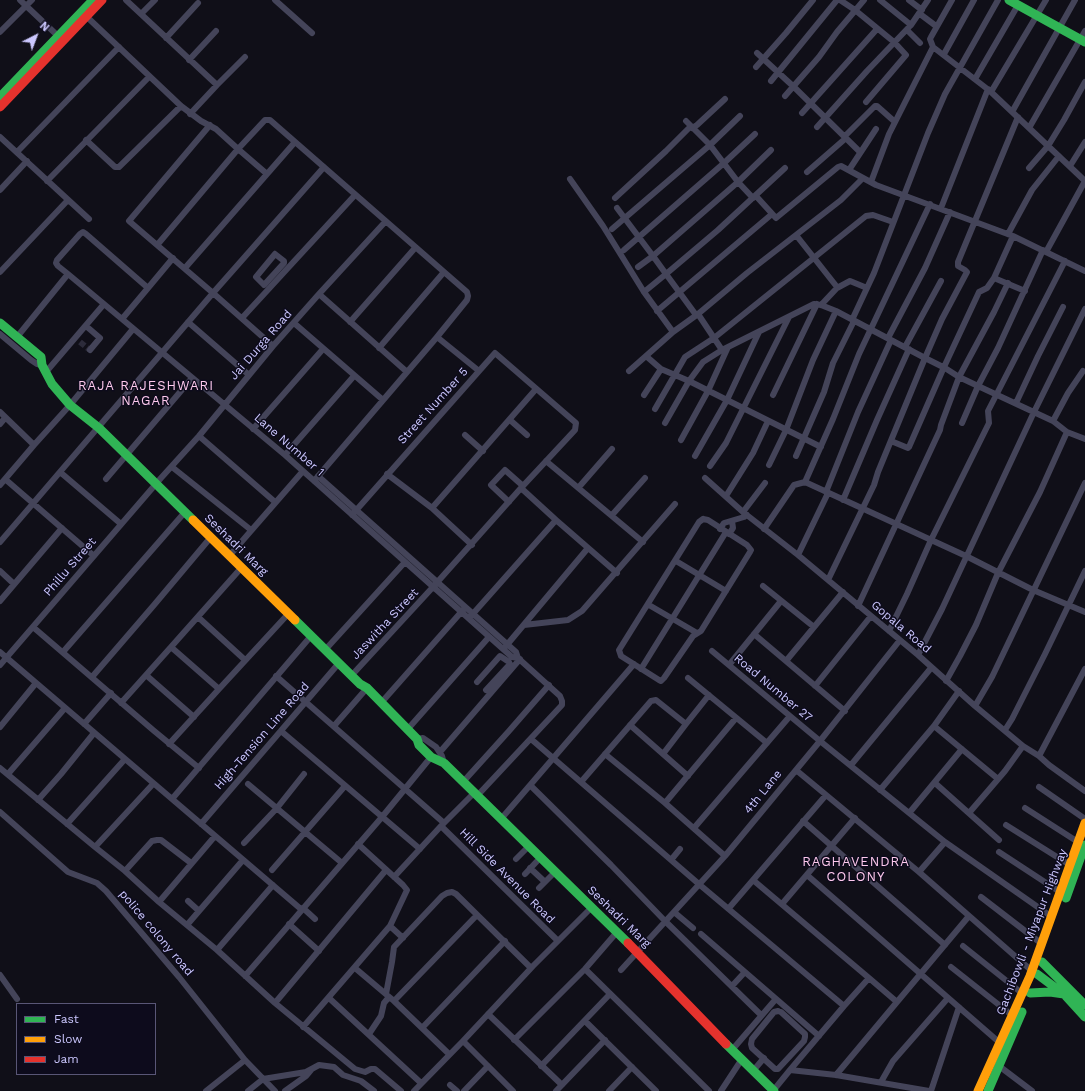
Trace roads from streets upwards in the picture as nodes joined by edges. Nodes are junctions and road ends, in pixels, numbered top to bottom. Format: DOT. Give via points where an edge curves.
graph roads {
  1 [pos="20,0"];
  2 [pos="32,0"];
  3 [pos="93,0"];
  4 [pos="102,0"];
  5 [pos="126,0"];
  6 [pos="155,0"];
  7 [pos="275,0"];
  8 [pos="813,0"];
  9 [pos="839,0"];
  10 [pos="864,0"];
  11 [pos="880,0"];
  12 [pos="910,0"];
  13 [pos="928,0"];
  14 [pos="952,0"];
  15 [pos="974,0"];
  16 [pos="998,0"];
  17 [pos="1009,0"];
  18 [pos="1046,0"];
  19 [pos="1075,0"];
  20 [pos="198,3"];
  21 [pos="1018,5"];
  22 [pos="26,6"];
  23 [pos="855,10"];
  24 [pos="921,12"];
  25 [pos="141,14"];
  26 [pos="1037,16"];
  27 [pos="87,17"];
  28 [pos="936,26"];
  29 [pos="909,27"];
  30 [pos="1058,28"];
  31 [pos="877,30"];
  32 [pos="216,31"];
  33 [pos="1085,31"];
  34 [pos="0,32"];
  35 [pos="312,33"];
  36 [pos="58,36"];
  37 [pos="166,38"];
  38 [pos="1082,41"];
  39 [pos="894,42"];
  40 [pos="920,43"];
  41 [pos="118,47"];
  42 [pos="933,47"];
  43 [pos="757,53"];
  44 [pos="944,54"];
  45 [pos="245,57"];
  46 [pos="763,58"];
  47 [pos="189,60"];
  48 [pos="756,67"];
  49 [pos="960,67"];
  50 [pos="779,73"];
  51 [pos="149,77"];
  52 [pos="975,79"];
  53 [pos="771,81"];
  54 [pos="1085,82"];
  55 [pos="217,85"];
  56 [pos="794,87"];
  57 [pos="990,91"];
  58 [pos="785,96"];
  59 [pos="0,97"];
  60 [pos="726,99"];
  61 [pos="866,102"];
  62 [pos="811,104"];
  63 [pos="181,106"];
  64 [pos="0,107"];
  65 [pos="1012,112"];
  66 [pos="802,113"];
  67 [pos="190,114"];
  68 [pos="740,116"];
  69 [pos="1018,117"];
  70 [pos="826,118"];
  71 [pos="895,122"];
  72 [pos="210,125"];
  73 [pos="690,125"];
  74 [pos="817,127"];
  75 [pos="1029,128"];
  76 [pos="876,129"];
  77 [pos="755,134"];
  78 [pos="0,137"];
  79 [pos="846,137"];
  80 [pos="86,140"];
  81 [pos="295,142"];
  82 [pos="1085,142"];
  83 [pos="710,145"];
  84 [pos="1048,146"];
  85 [pos="238,149"];
  86 [pos="771,150"];
  87 [pos="17,152"];
  88 [pos="860,152"];
  89 [pos="1059,156"];
  90 [pos="27,161"];
  91 [pos="724,163"];
  92 [pos="1070,166"];
  93 [pos="324,167"];
  94 [pos="785,168"];
  95 [pos="1029,168"];
  96 [pos="849,170"];
  97 [pos="807,172"];
  98 [pos="267,174"];
  99 [pos="863,178"];
  100 [pos="47,180"];
  101 [pos="570,180"];
  102 [pos="1085,181"];
  103 [pos="738,182"];
  104 [pos="871,182"];
  105 [pos="0,190"];
  106 [pos="355,195"];
  107 [pos="903,195"];
  108 [pos="754,197"];
  109 [pos="615,198"];
  110 [pos="68,200"];
  111 [pos="930,204"];
  112 [pos="616,208"];
  113 [pos="941,208"];
  114 [pos="950,212"];
  115 [pos="772,214"];
  116 [pos="89,219"];
  117 [pos="624,219"];
  118 [pos="975,221"];
  119 [pos="385,222"];
  120 [pos="893,222"];
  121 [pos="612,229"];
  122 [pos="796,235"];
  123 [pos="1010,235"];
  124 [pos="638,238"];
  125 [pos="158,244"];
  126 [pos="415,248"];
  127 [pos="624,250"];
  128 [pos="1044,251"];
  129 [pos="653,256"];
  130 [pos="173,258"];
  131 [pos="815,258"];
  132 [pos="1065,261"];
  133 [pos="638,267"];
  134 [pos="185,268"];
  135 [pos="283,268"];
  136 [pos="1085,270"];
  137 [pos="0,272"];
  138 [pos="444,272"];
  139 [pos="68,274"];
  140 [pos="666,274"];
  141 [pos="994,278"];
  142 [pos="941,281"];
  143 [pos="270,283"];
  144 [pos="1008,283"];
  145 [pos="148,288"];
  146 [pos="837,288"];
  147 [pos="867,288"];
  148 [pos="1025,291"];
  149 [pos="644,292"];
  150 [pos="680,292"];
  151 [pos="214,293"];
  152 [pos="319,294"];
  153 [pos="104,304"];
  154 [pos="819,304"];
  155 [pos="1063,307"];
  156 [pos="1085,309"];
  157 [pos="658,311"];
  158 [pos="836,311"];
  159 [pos="697,315"];
  160 [pos="242,318"];
  161 [pos="789,318"];
  162 [pos="122,319"];
  163 [pos="853,320"];
  164 [pos="0,322"];
  165 [pos="188,322"];
  166 [pos="350,322"];
  167 [pos="294,323"];
  168 [pos="84,327"];
  169 [pos="133,329"];
  170 [pos="871,329"];
  171 [pos="673,332"];
  172 [pos="759,332"];
  173 [pos="88,333"];
  174 [pos="0,334"];
  175 [pos="17,337"];
  176 [pos="437,337"];
  177 [pos="75,338"];
  178 [pos="714,338"];
  179 [pos="890,339"];
  180 [pos="80,342"];
  181 [pos="273,346"];
  182 [pos="379,348"];
  183 [pos="907,348"];
  184 [pos="323,349"];
  185 [pos="725,349"];
  186 [pos="90,350"];
  187 [pos="162,353"];
  188 [pos="646,356"];
  189 [pos="925,358"];
  190 [pos="944,367"];
  191 [pos="44,368"];
  192 [pos="661,369"];
  193 [pos="479,371"];
  194 [pos="629,371"];
  195 [pos="1083,371"];
  196 [pos="407,372"];
  197 [pos="674,374"];
  198 [pos="249,375"];
  199 [pos="354,376"];
  200 [pos="959,377"];
  201 [pos="192,378"];
  202 [pos="689,381"];
  203 [pos="978,386"];
  204 [pos="536,389"];
  205 [pos="708,391"];
  206 [pos="996,394"];
  207 [pos="644,395"];
  208 [pos="773,395"];
  209 [pos="383,400"];
  210 [pos="727,400"];
  211 [pos="1016,403"];
  212 [pos="70,405"];
  213 [pos="224,405"];
  214 [pos="744,408"];
  215 [pos="655,409"];
  216 [pos="0,412"];
  217 [pos="1034,412"];
  218 [pos="5,418"];
  219 [pos="510,420"];
  220 [pos="768,421"];
  221 [pos="1053,421"];
  222 [pos="665,423"];
  223 [pos="962,423"];
  224 [pos="0,424"];
  225 [pos="99,428"];
  226 [pos="253,429"];
  227 [pos="786,430"];
  228 [pos="1067,432"];
  229 [pos="527,435"];
  230 [pos="199,436"];
  231 [pos="465,436"];
  232 [pos="804,439"];
  233 [pos="1085,439"];
  234 [pos="681,440"];
  235 [pos="891,441"];
  236 [pos="34,445"];
  237 [pos="821,447"];
  238 [pos="612,449"];
  239 [pos="483,451"];
  240 [pos="126,455"];
  241 [pos="285,455"];
  242 [pos="695,456"];
  243 [pos="796,456"];
  244 [pos="546,461"];
  245 [pos="770,465"];
  246 [pos="710,466"];
  247 [pos="172,467"];
  248 [pos="303,471"];
  249 [pos="60,472"];
  250 [pos="387,474"];
  251 [pos="316,478"];
  252 [pos="645,478"];
  253 [pos="705,478"];
  254 [pos="5,479"];
  255 [pos="106,479"];
  256 [pos="805,482"];
  257 [pos="766,483"];
  258 [pos="1085,483"];
  259 [pos="156,484"];
  260 [pos="0,485"];
  261 [pos="522,487"];
  262 [pos="579,488"];
  263 [pos="827,493"];
  264 [pos="726,496"];
  265 [pos="843,500"];
  266 [pos="275,502"];
  267 [pos="509,502"];
  268 [pos="33,503"];
  269 [pos="675,504"];
  270 [pos="432,508"];
  271 [pos="862,509"];
  272 [pos="185,512"];
  273 [pos="354,512"];
  274 [pos="745,513"];
  275 [pos="612,515"];
  276 [pos="556,520"];
  277 [pos="732,521"];
  278 [pos="121,524"];
  279 [pos="896,524"];
  280 [pos="62,528"];
  281 [pos="764,528"];
  282 [pos="251,530"];
  283 [pos="725,532"];
  284 [pos="211,538"];
  285 [pos="931,540"];
  286 [pos="0,542"];
  287 [pos="643,542"];
  288 [pos="472,545"];
  289 [pos="588,548"];
  290 [pos="230,555"];
  291 [pos="798,555"];
  292 [pos="94,556"];
  293 [pos="966,556"];
  294 [pos="676,561"];
  295 [pos="405,562"];
  296 [pos="242,567"];
  297 [pos="0,571"];
  298 [pos="1085,571"];
  299 [pos="617,572"];
  300 [pos="998,573"];
  301 [pos="699,575"];
  302 [pos="828,580"];
  303 [pos="14,584"];
  304 [pos="436,585"];
  305 [pos="763,586"];
  306 [pos="1033,590"];
  307 [pos="726,591"];
  308 [pos="843,592"];
  309 [pos="0,601"];
  310 [pos="781,601"];
  311 [pos="649,604"];
  312 [pos="1069,605"];
  313 [pos="858,606"];
  314 [pos="463,610"];
  315 [pos="1085,612"];
  316 [pos="289,613"];
  317 [pos="871,616"];
  318 [pos="198,617"];
  319 [pos="471,617"];
  320 [pos="672,618"];
  321 [pos="524,625"];
  322 [pos="33,627"];
  323 [pos="814,627"];
  324 [pos="889,631"];
  325 [pos="697,633"];
  326 [pos="754,634"];
  327 [pos="311,636"];
  328 [pos="489,637"];
  329 [pos="900,640"];
  330 [pos="171,647"];
  331 [pos="505,647"];
  332 [pos="326,650"];
  333 [pos="712,651"];
  334 [pos="0,652"];
  335 [pos="63,652"];
  336 [pos="918,655"];
  337 [pos="6,658"];
  338 [pos="519,659"];
  339 [pos="245,660"];
  340 [pos="786,661"];
  341 [pos="339,663"];
  342 [pos="634,664"];
  343 [pos="0,665"];
  344 [pos="728,665"];
  345 [pos="931,668"];
  346 [pos="641,669"];
  347 [pos="1085,669"];
  348 [pos="487,671"];
  349 [pos="146,675"];
  350 [pos="352,675"];
  351 [pos="276,676"];
  352 [pos="92,677"];
  353 [pos="688,678"];
  354 [pos="946,680"];
  355 [pos="498,681"];
  356 [pos="477,682"];
  357 [pos="36,683"];
  358 [pos="549,685"];
  359 [pos="815,686"];
  360 [pos="367,688"];
  361 [pos="219,689"];
  362 [pos="486,690"];
  363 [pos="959,691"];
  364 [pos="110,693"];
  365 [pos="709,695"];
  366 [pos="306,702"];
  367 [pos="121,703"];
  368 [pos="381,703"];
  369 [pos="975,706"];
  370 [pos="65,708"];
  371 [pos="845,711"];
  372 [pos="790,716"];
  373 [pos="194,717"];
  374 [pos="736,718"];
  375 [pos="84,724"];
  376 [pos="686,724"];
  377 [pos="630,725"];
  378 [pos="334,726"];
  379 [pos="934,726"];
  380 [pos="0,727"];
  381 [pos="407,730"];
  382 [pos="1005,730"];
  383 [pos="281,731"];
  384 [pos="94,733"];
  385 [pos="417,739"];
  386 [pos="531,739"];
  387 [pos="820,741"];
  388 [pos="766,743"];
  389 [pos="169,744"];
  390 [pos="1023,746"];
  391 [pos="962,749"];
  392 [pos="440,752"];
  393 [pos="605,754"];
  394 [pos="663,754"];
  395 [pos="1039,756"];
  396 [pos="431,757"];
  397 [pos="553,758"];
  398 [pos="125,759"];
  399 [pos="444,763"];
  400 [pos="851,765"];
  401 [pos="0,768"];
  402 [pos="199,768"];
  403 [pos="796,770"];
  404 [pos="8,774"];
  405 [pos="304,774"];
  406 [pos="688,776"];
  407 [pos="998,779"];
  408 [pos="463,782"];
  409 [pos="581,782"];
  410 [pos="934,783"];
  411 [pos="153,784"];
  412 [pos="248,784"];
  413 [pos="530,785"];
  414 [pos="345,786"];
  415 [pos="1040,787"];
  416 [pos="405,790"];
  417 [pos="880,790"];
  418 [pos="1085,791"];
  419 [pos="475,795"];
  420 [pos="826,795"];
  421 [pos="172,799"];
  422 [pos="38,800"];
  423 [pos="665,803"];
  424 [pos="277,808"];
  425 [pos="1025,808"];
  426 [pos="0,812"];
  427 [pos="910,812"];
  428 [pos="969,813"];
  429 [pos="382,817"];
  430 [pos="855,818"];
  431 [pos="501,819"];
  432 [pos="1085,819"];
  433 [pos="803,821"];
  434 [pos="1085,823"];
  435 [pos="67,824"];
  436 [pos="201,824"];
  437 [pos="442,825"];
  438 [pos="1006,825"];
  439 [pos="694,828"];
  440 [pos="305,832"];
  441 [pos="215,836"];
  442 [pos="999,840"];
  443 [pos="945,842"];
  444 [pos="244,843"];
  445 [pos="358,844"];
  446 [pos="1082,844"];
  447 [pos="529,846"];
  448 [pos="831,846"];
  449 [pos="95,847"];
  450 [pos="420,849"];
  451 [pos="680,849"];
  452 [pos="1000,852"];
  453 [pos="725,856"];
  454 [pos="540,858"];
  455 [pos="516,859"];
  456 [pos="243,860"];
  457 [pos="671,860"];
  458 [pos="191,863"];
  459 [pos="342,863"];
  460 [pos="1073,867"];
  461 [pos="530,868"];
  462 [pos="272,870"];
  463 [pos="386,870"];
  464 [pos="125,871"];
  465 [pos="555,872"];
  466 [pos="919,872"];
  467 [pos="525,874"];
  468 [pos="807,874"];
  469 [pos="394,878"];
  470 [pos="753,880"];
  471 [pos="545,882"];
  472 [pos="273,885"];
  473 [pos="700,885"];
  474 [pos="540,888"];
  475 [pos="1060,892"];
  476 [pos="981,897"];
  477 [pos="188,901"];
  478 [pos="159,902"];
  479 [pos="782,904"];
  480 [pos="592,908"];
  481 [pos="729,908"];
  482 [pos="302,909"];
  483 [pos="198,910"];
  484 [pos="674,912"];
  485 [pos="178,914"];
  486 [pos="477,915"];
  487 [pos="969,916"];
  488 [pos="1052,916"];
  489 [pos="315,919"];
  490 [pos="665,921"];
  491 [pos="289,924"];
  492 [pos="187,925"];
  493 [pos="390,926"];
  494 [pos="693,928"];
  495 [pos="617,932"];
  496 [pos="701,934"];
  497 [pos="403,938"];
  498 [pos="505,942"];
  499 [pos="558,942"];
  500 [pos="1042,944"];
  501 [pos="945,945"];
  502 [pos="963,946"];
  503 [pos="218,950"];
  504 [pos="319,950"];
  505 [pos="638,952"];
  506 [pos="1042,962"];
  507 [pos="951,966"];
  508 [pos="355,968"];
  509 [pos="532,968"];
  510 [pos="585,969"];
  511 [pos="621,970"];
  512 [pos="744,973"];
  513 [pos="922,973"];
  514 [pos="1035,973"];
  515 [pos="0,975"];
  516 [pos="245,976"];
  517 [pos="869,978"];
  518 [pos="732,986"];
  519 [pos="610,994"];
  520 [pos="1026,994"];
  521 [pos="1064,994"];
  522 [pos="329,998"];
  523 [pos="390,998"];
  524 [pos="948,998"];
  525 [pos="17,999"];
  526 [pos="775,1000"];
  527 [pos="897,1002"];
  528 [pos="276,1003"];
  529 [pos="1085,1005"];
  530 [pos="844,1006"];
  531 [pos="959,1007"];
  532 [pos="488,1014"];
  533 [pos="761,1015"];
  534 [pos="1013,1016"];
  535 [pos="1085,1016"];
  536 [pos="585,1021"];
  537 [pos="304,1027"];
  538 [pos="422,1028"];
  539 [pos="369,1034"];
  540 [pos="819,1036"];
  541 [pos="514,1040"];
  542 [pos="605,1040"];
  543 [pos="463,1041"];
  544 [pos="1000,1043"];
  545 [pos="732,1050"];
  546 [pos="449,1054"];
  547 [pos="764,1058"];
  548 [pos="742,1059"];
  549 [pos="245,1060"];
  550 [pos="488,1066"];
  551 [pos="541,1066"];
  552 [pos="999,1066"];
  553 [pos="632,1067"];
  554 [pos="310,1070"];
  555 [pos="790,1070"];
  556 [pos="753,1071"];
  557 [pos="836,1075"];
  558 [pos="263,1079"];
  559 [pos="881,1082"];
  560 [pos="421,1083"];
  561 [pos="450,1085"];
  562 [pos="562,1085"];
  563 [pos="990,1090"];
  564 [pos="206,1091"];
  565 [pos="248,1091"];
  566 [pos="275,1091"];
  567 [pos="285,1091"];
  568 [pos="374,1091"];
  569 [pos="401,1091"];
  570 [pos="414,1091"];
  571 [pos="457,1091"];
  572 [pos="464,1091"];
  573 [pos="513,1091"];
  574 [pos="556,1091"];
  575 [pos="609,1091"];
  576 [pos="656,1091"];
  577 [pos="709,1091"];
  578 [pos="721,1091"];
  579 [pos="774,1091"];
  580 [pos="930,1091"];
  581 [pos="978,1091"];
  582 [pos="1032,1091"];
  1 -- 22 [label="street"];
  2 -- 22 [label="street"];
  3 -- 36 [label="street"];
  4 -- 27 [label="street"];
  5 -- 25 [label="street"];
  6 -- 25 [label="street"];
  7 -- 35 [label="street"];
  8 -- 46 [label="street"];
  9 -- 23 [label="street"];
  9 -- 50 [label="street"];
  10 -- 23 [label="street"];
  11 -- 29 [label="street"];
  12 -- 24 [label="street"];
  13 -- 24 [label="street"];
  14 -- 28 [label="street"];
  15 -- 44 [label="street"];
  16 -- 49 [label="street"];
  17 -- 21 [label="street"];
  18 -- 26 [label="street"];
  19 -- 30 [label="street"];
  20 -- 37 [label="street"];
  21 -- 26 [label="street"];
  21 -- 52 [label="street"];
  22 -- 34 [label="street"];
  22 -- 36 [label="street"];
  23 -- 31 [label="street"];
  23 -- 56 [label="street"];
  24 -- 28 [label="street"];
  24 -- 29 [label="street"];
  25 -- 37 [label="street"];
  26 -- 30 [label="street"];
  26 -- 57 [label="street"];
  27 -- 41 [label="street"];
  27 -- 64 [label="street"];
  28 -- 42 [label="street" via="930,39"];
  29 -- 39 [label="street"];
  29 -- 40 [label="street"];
  30 -- 38 [label="street"];
  30 -- 65 [label="street"];
  31 -- 39 [label="street"];
  31 -- 62 [label="street"];
  32 -- 47 [label="street"];
  33 -- 38 [label="street"];
  36 -- 59 [label="street"];
  37 -- 47 [label="street"];
  38 -- 75 [label="street"];
  39 -- 61 [label="street" via="906,57"];
  39 -- 70 [label="street"];
  41 -- 51 [label="street"];
  41 -- 87 [label="street"];
  42 -- 44 [label="street"];
  42 -- 71 [label="street"];
  43 -- 46 [label="street"];
  44 -- 49 [label="street"];
  45 -- 55 [label="street"];
  46 -- 48 [label="street"];
  46 -- 50 [label="street"];
  47 -- 55 [label="street"];
  49 -- 52 [label="street"];
  49 -- 107 [label="street" via="945,94"];
  50 -- 53 [label="street"];
  50 -- 56 [label="street"];
  51 -- 63 [label="street"];
  51 -- 80 [label="street"];
  52 -- 57 [label="street"];
  54 -- 84 [label="street"];
  55 -- 67 [label="street"];
  56 -- 58 [label="street"];
  56 -- 62 [label="street"];
  57 -- 65 [label="street"];
  57 -- 113 [label="street"];
  60 -- 73 [label="street" via="697,125"];
  62 -- 66 [label="street"];
  62 -- 70 [label="street"];
  63 -- 67 [label="street"];
  63 -- 80 [label="street" via="119,167 115,167"];
  65 -- 69 [label="street"];
  67 -- 72 [label="street"];
  68 -- 83 [label="street"];
  69 -- 75 [label="street"];
  69 -- 118 [label="street"];
  70 -- 74 [label="street"];
  70 -- 79 [label="street"];
  71 -- 79 [label="street" via="875,106"];
  71 -- 104 [label="street"];
  72 -- 85 [label="street"];
  72 -- 125 [label="street" via="129,221"];
  73 -- 83 [label="street"];
  73 -- 109 [label="street"];
  75 -- 84 [label="street"];
  76 -- 88 [label="street"];
  77 -- 91 [label="street"];
  78 -- 87 [label="street"];
  79 -- 88 [label="street"];
  79 -- 97 [label="street"];
  80 -- 100 [label="street"];
  81 -- 85 [label="street" via="270,120 265,120"];
  81 -- 93 [label="street"];
  81 -- 98 [label="street"];
  82 -- 92 [label="street"];
  83 -- 91 [label="street"];
  83 -- 117 [label="street"];
  84 -- 89 [label="street"];
  84 -- 95 [label="street"];
  85 -- 98 [label="street"];
  85 -- 125 [label="street"];
  86 -- 103 [label="street"];
  87 -- 90 [label="street"];
  88 -- 96 [label="street"];
  89 -- 92 [label="street"];
  89 -- 123 [label="street" via="1032,190"];
  90 -- 100 [label="street"];
  90 -- 105 [label="street"];
  91 -- 103 [label="street"];
  91 -- 124 [label="street"];
  92 -- 102 [label="street"];
  93 -- 106 [label="street"];
  93 -- 151 [label="street"];
  94 -- 108 [label="street"];
  96 -- 99 [label="street"];
  96 -- 115 [label="street" via="839,166 776,218"];
  98 -- 134 [label="street"];
  99 -- 104 [label="street"];
  99 -- 122 [label="street" via="841,200"];
  100 -- 110 [label="street"];
  101 -- 149 [label="street" via="603,226"];
  102 -- 128 [label="street"];
  103 -- 108 [label="street"];
  103 -- 129 [label="street"];
  104 -- 107 [label="street"];
  106 -- 119 [label="street"];
  106 -- 135 [label="street"];
  107 -- 111 [label="street"];
  107 -- 120 [label="street"];
  108 -- 115 [label="street"];
  108 -- 140 [label="street"];
  110 -- 116 [label="street"];
  110 -- 137 [label="street"];
  111 -- 113 [label="street"];
  111 -- 170 [label="street"];
  112 -- 117 [label="street"];
  113 -- 114 [label="street"];
  114 -- 118 [label="street"];
  114 -- 179 [label="street"];
  115 -- 150 [label="street"];
  117 -- 121 [label="street"];
  117 -- 124 [label="street"];
  118 -- 123 [label="street"];
  118 -- 189 [label="street" via="958,264 959,268 967,272"];
  119 -- 126 [label="street"];
  119 -- 152 [label="street, Jai Durga Road"];
  120 -- 131 [label="street" via="869,214"];
  120 -- 147 [label="street"];
  122 -- 131 [label="street"];
  122 -- 159 [label="street"];
  123 -- 128 [label="street"];
  123 -- 141 [label="street"];
  124 -- 127 [label="street"];
  124 -- 129 [label="street"];
  125 -- 130 [label="street"];
  126 -- 138 [label="street"];
  126 -- 166 [label="street"];
  128 -- 132 [label="street"];
  128 -- 148 [label="street"];
  129 -- 133 [label="street"];
  129 -- 140 [label="street"];
  130 -- 134 [label="street"];
  130 -- 145 [label="street"];
  131 -- 146 [label="street"];
  131 -- 178 [label="street"];
  132 -- 136 [label="street"];
  132 -- 206 [label="street"];
  134 -- 151 [label="street"];
  135 -- 143 [label="street"];
  135 -- 143 [label="street" via="284,261 275,254 256,277 264,285"];
  138 -- 176 [label="street" via="467,292 468,296"];
  138 -- 182 [label="street"];
  139 -- 145 [label="street, Lane Number 1" via="56,263 57,260 83,232"];
  139 -- 153 [label="street, Lane Number 1"];
  139 -- 175 [label="street"];
  140 -- 149 [label="street"];
  140 -- 150 [label="street"];
  141 -- 144 [label="street"];
  141 -- 190 [label="street" via="987,288 979,292"];
  142 -- 183 [label="street"];
  143 -- 160 [label="street"];
  144 -- 148 [label="street"];
  144 -- 200 [label="street"];
  145 -- 162 [label="street"];
  146 -- 147 [label="street" via="850,281"];
  146 -- 154 [label="street"];
  147 -- 163 [label="street"];
  148 -- 203 [label="street"];
  149 -- 157 [label="street"];
  150 -- 157 [label="street"];
  150 -- 159 [label="street"];
  151 -- 160 [label="street"];
  151 -- 165 [label="street"];
  152 -- 166 [label="street"];
  152 -- 167 [label="street, Jai Durga Road"];
  153 -- 162 [label="street, Lane Number 1"];
  153 -- 168 [label="street"];
  154 -- 158 [label="street"];
  154 -- 161 [label="street" via="811,304"];
  154 -- 208 [label="street"];
  155 -- 211 [label="street"];
  156 -- 217 [label="street"];
  157 -- 171 [label="street"];
  158 -- 163 [label="street"];
  158 -- 227 [label="street" via="813,360"];
  159 -- 171 [label="street"];
  159 -- 178 [label="street"];
  160 -- 181 [label="street"];
  161 -- 172 [label="street"];
  161 -- 214 [label="street"];
  162 -- 169 [label="street, Lane Number 1"];
  163 -- 170 [label="street"];
  163 -- 232 [label="street" via="833,362 824,392"];
  164 -- 175 [label="street, Seshadri Marg"];
  165 -- 187 [label="street"];
  165 -- 198 [label="street"];
  166 -- 182 [label="street"];
  167 -- 181 [label="street, Jai Durga Road"];
  167 -- 184 [label="street"];
  168 -- 173 [label="street"];
  168 -- 177 [label="street"];
  168 -- 186 [label="street" via="100,338"];
  169 -- 187 [label="street, Lane Number 1"];
  169 -- 212 [label="street"];
  170 -- 179 [label="street"];
  170 -- 237 [label="street"];
  171 -- 188 [label="street"];
  172 -- 185 [label="street"];
  172 -- 210 [label="street"];
  174 -- 191 [label="street"];
  175 -- 191 [label="street, Seshadri Marg" via="41,357"];
  176 -- 193 [label="street"];
  176 -- 196 [label="street"];
  177 -- 180 [label="street"];
  177 -- 191 [label="street"];
  178 -- 185 [label="street"];
  178 -- 197 [label="street" via="685,358"];
  179 -- 183 [label="street"];
  179 -- 263 [label="street"];
  181 -- 198 [label="street, Jai Durga Road"];
  182 -- 196 [label="street"];
  183 -- 189 [label="street"];
  183 -- 265 [label="street"];
  184 -- 199 [label="street"];
  184 -- 226 [label="street"];
  185 -- 202 [label="street" via="702,362"];
  185 -- 205 [label="street"];
  187 -- 201 [label="street, Lane Number 1"];
  187 -- 225 [label="street"];
  188 -- 192 [label="street"];
  188 -- 194 [label="street"];
  189 -- 190 [label="street"];
  189 -- 235 [label="street"];
  190 -- 200 [label="street"];
  190 -- 235 [label="street" via="909,448"];
  191 -- 212 [label="street, Seshadri Marg" via="52,384"];
  192 -- 197 [label="street"];
  192 -- 207 [label="street"];
  193 -- 204 [label="street, Street Number 5" via="495,353"];
  193 -- 250 [label="street, Street Number 5"];
  195 -- 221 [label="street"];
  196 -- 209 [label="street"];
  197 -- 202 [label="street"];
  197 -- 215 [label="street"];
  198 -- 213 [label="street, Jai Durga Road"];
  199 -- 209 [label="street"];
  199 -- 241 [label="street"];
  200 -- 203 [label="street"];
  200 -- 279 [label="street" via="940,430"];
  201 -- 213 [label="street, Lane Number 1"];
  201 -- 240 [label="street"];
  202 -- 205 [label="street"];
  202 -- 222 [label="street"];
  203 -- 206 [label="street"];
  203 -- 223 [label="street"];
  204 -- 219 [label="street"];
  204 -- 244 [label="street, Jaswitha Street" via="574,421 576,426"];
  205 -- 210 [label="street"];
  205 -- 234 [label="street"];
  206 -- 211 [label="street"];
  206 -- 285 [label="street" via="988,411 989,423"];
  209 -- 251 [label="street"];
  210 -- 214 [label="street"];
  210 -- 242 [label="street"];
  211 -- 217 [label="street"];
  212 -- 225 [label="street, Seshadri Marg"];
  212 -- 236 [label="street"];
  213 -- 226 [label="street, Lane Number 1"];
  213 -- 230 [label="street, Jai Durga Road"];
  214 -- 220 [label="street"];
  214 -- 246 [label="street" via="726,443"];
  216 -- 218 [label="street"];
  217 -- 221 [label="street"];
  217 -- 293 [label="street"];
  218 -- 224 [label="street"];
  218 -- 236 [label="street"];
  219 -- 229 [label="street"];
  219 -- 239 [label="street" via="502,433"];
  220 -- 227 [label="street"];
  220 -- 264 [label="street" via="754,453"];
  221 -- 228 [label="street"];
  225 -- 240 [label="street, Seshadri Marg"];
  225 -- 249 [label="street"];
  226 -- 241 [label="street, Lane Number 1"];
  227 -- 232 [label="street"];
  227 -- 245 [label="street"];
  228 -- 233 [label="street"];
  228 -- 300 [label="street" via="1040,492"];
  230 -- 247 [label="street, Jai Durga Road"];
  230 -- 266 [label="street"];
  231 -- 239 [label="street"];
  232 -- 237 [label="street"];
  232 -- 243 [label="street"];
  235 -- 271 [label="street"];
  236 -- 254 [label="street"];
  237 -- 256 [label="street"];
  238 -- 262 [label="street"];
  239 -- 270 [label="street"];
  240 -- 255 [label="street"];
  240 -- 259 [label="street, Seshadri Marg"];
  241 -- 248 [label="street, Lane Number 1"];
  244 -- 261 [label="street, Jaswitha Street"];
  244 -- 262 [label="street"];
  247 -- 259 [label="street, Jai Durga Road"];
  247 -- 282 [label="street"];
  248 -- 251 [label="street, Lane Number 1"];
  248 -- 266 [label="street"];
  249 -- 268 [label="street"];
  249 -- 278 [label="street"];
  250 -- 270 [label="street"];
  250 -- 273 [label="street, Street Number 5"];
  251 -- 273 [label="street, Lane Number 1"];
  252 -- 275 [label="street"];
  253 -- 264 [label="street, Gopala Road"];
  254 -- 260 [label="street"];
  254 -- 268 [label="street"];
  256 -- 263 [label="street"];
  256 -- 281 [label="street" via="794,485"];
  257 -- 274 [label="street"];
  258 -- 306 [label="street"];
  259 -- 272 [label="street, Seshadri Marg"];
  259 -- 278 [label="street, Phillu Street"];
  261 -- 267 [label="street, Jaswitha Street"];
  261 -- 267 [label="street" via="505,470 491,484"];
  261 -- 276 [label="street"];
  262 -- 275 [label="street"];
  263 -- 265 [label="street"];
  263 -- 291 [label="street"];
  264 -- 274 [label="street, Gopala Road"];
  265 -- 271 [label="street"];
  266 -- 282 [label="street"];
  267 -- 288 [label="street, Jaswitha Street"];
  268 -- 280 [label="street"];
  268 -- 286 [label="street"];
  269 -- 287 [label="street"];
  270 -- 288 [label="street"];
  271 -- 279 [label="street"];
  271 -- 302 [label="street"];
  272 -- 284 [label="street, Seshadri Marg"];
  272 -- 335 [label="street"];
  273 -- 295 [label="street"];
  273 -- 304 [label="street"];
  274 -- 277 [label="street"];
  274 -- 281 [label="street, Gopala Road"];
  275 -- 287 [label="street"];
  276 -- 289 [label="street"];
  276 -- 319 [label="street"];
  277 -- 283 [label="street" via="733,528"];
  277 -- 283 [label="street" via="724,523"];
  278 -- 292 [label="street, Phillu Street"];
  279 -- 285 [label="street"];
  279 -- 313 [label="street"];
  280 -- 292 [label="street"];
  280 -- 303 [label="street"];
  281 -- 291 [label="street, Gopala Road"];
  282 -- 290 [label="street"];
  283 -- 294 [label="street" via="704,519"];
  283 -- 301 [label="street"];
  283 -- 307 [label="street" via="751,550"];
  284 -- 290 [label="street, Seshadri Marg"];
  284 -- 352 [label="street"];
  285 -- 293 [label="street"];
  285 -- 324 [label="street"];
  287 -- 299 [label="street"];
  288 -- 304 [label="street, Jaswitha Street"];
  289 -- 299 [label="street"];
  289 -- 321 [label="street"];
  290 -- 296 [label="street, Seshadri Marg"];
  291 -- 302 [label="street, Gopala Road"];
  292 -- 322 [label="street, Phillu Street"];
  293 -- 300 [label="street"];
  293 -- 336 [label="street"];
  294 -- 301 [label="street"];
  294 -- 311 [label="street"];
  295 -- 304 [label="street"];
  295 -- 332 [label="street"];
  296 -- 316 [label="street, Seshadri Marg"];
  296 -- 318 [label="street"];
  297 -- 303 [label="street"];
  298 -- 312 [label="street"];
  299 -- 321 [label="street" via="576,617"];
  300 -- 306 [label="street"];
  300 -- 354 [label="street" via="976,625"];
  301 -- 307 [label="street"];
  301 -- 320 [label="street"];
  302 -- 308 [label="street, Gopala Road"];
  303 -- 309 [label="street"];
  304 -- 314 [label="street"];
  304 -- 350 [label="street, Jaswitha Street"];
  305 -- 310 [label="street"];
  306 -- 312 [label="street"];
  306 -- 369 [label="street" via="992,677"];
  307 -- 325 [label="street" via="701,631"];
  308 -- 313 [label="street, Gopala Road"];
  308 -- 323 [label="street"];
  310 -- 323 [label="street"];
  310 -- 326 [label="street"];
  311 -- 320 [label="street"];
  311 -- 342 [label="street" via="619,650 621,656"];
  312 -- 315 [label="street"];
  312 -- 382 [label="street"];
  313 -- 317 [label="street, Gopala Road"];
  314 -- 319 [label="street"];
  314 -- 368 [label="street"];
  316 -- 327 [label="street, Seshadri Marg"];
  316 -- 339 [label="street"];
  317 -- 324 [label="street, Gopala Road"];
  317 -- 359 [label="street"];
  318 -- 330 [label="street"];
  318 -- 339 [label="street"];
  319 -- 328 [label="street"];
  319 -- 331 [label="street"];
  320 -- 325 [label="street"];
  320 -- 346 [label="street"];
  321 -- 331 [label="street"];
  322 -- 335 [label="street"];
  322 -- 337 [label="street, Phillu Street"];
  323 -- 340 [label="street"];
  324 -- 329 [label="street, Gopala Road"];
  325 -- 346 [label="street" via="663,680"];
  326 -- 340 [label="street"];
  326 -- 344 [label="street"];
  327 -- 332 [label="street, Seshadri Marg"];
  327 -- 351 [label="street"];
  328 -- 331 [label="street"];
  328 -- 381 [label="street"];
  329 -- 336 [label="street, Gopala Road"];
  329 -- 371 [label="street, 4th Lane"];
  330 -- 349 [label="street"];
  330 -- 361 [label="street"];
  331 -- 338 [label="street" via="516,652"];
  332 -- 341 [label="street, Seshadri Marg"];
  333 -- 344 [label="street, Road Number 27"];
  334 -- 337 [label="street"];
  335 -- 352 [label="street"];
  336 -- 345 [label="street, Gopala Road"];
  337 -- 343 [label="street, Phillu Street"];
  337 -- 357 [label="street"];
  338 -- 355 [label="street"];
  338 -- 358 [label="street"];
  339 -- 361 [label="street"];
  340 -- 359 [label="street"];
  341 -- 350 [label="street, Seshadri Marg"];
  341 -- 366 [label="street, High-Tension Line Road"];
  342 -- 346 [label="street"];
  342 -- 397 [label="street"];
  344 -- 372 [label="street, Road Number 27"];
  345 -- 354 [label="street, Gopala Road"];
  345 -- 400 [label="street"];
  347 -- 395 [label="street"];
  348 -- 355 [label="street"];
  348 -- 355 [label="street" via="502,656 510,664"];
  348 -- 356 [label="street"];
  349 -- 367 [label="street"];
  349 -- 373 [label="street"];
  350 -- 360 [label="street, Seshadri Marg"];
  351 -- 366 [label="street, Hill Side Avenue Road"];
  351 -- 402 [label="street"];
  352 -- 364 [label="street"];
  353 -- 365 [label="street"];
  354 -- 363 [label="street, Gopala Road"];
  355 -- 362 [label="street"];
  355 -- 392 [label="street"];
  357 -- 370 [label="street"];
  357 -- 380 [label="street"];
  358 -- 386 [label="street" via="560,696 562,705"];
  358 -- 408 [label="street"];
  359 -- 371 [label="street"];
  360 -- 368 [label="street, Seshadri Marg"];
  360 -- 378 [label="street"];
  361 -- 373 [label="street"];
  363 -- 369 [label="street, Gopala Road"];
  363 -- 379 [label="street"];
  364 -- 367 [label="street"];
  364 -- 375 [label="street"];
  365 -- 374 [label="street"];
  365 -- 376 [label="street"];
  366 -- 378 [label="street, Hill Side Avenue Road"];
  366 -- 383 [label="street, High-Tension Line Road"];
  367 -- 389 [label="street"];
  368 -- 381 [label="street, Seshadri Marg"];
  369 -- 382 [label="street, Gopala Road"];
  370 -- 375 [label="street"];
  370 -- 404 [label="street"];
  371 -- 387 [label="street, 4th Lane"];
  372 -- 387 [label="street, Road Number 27"];
  372 -- 388 [label="street"];
  373 -- 389 [label="street"];
  374 -- 388 [label="street"];
  374 -- 406 [label="street"];
  375 -- 384 [label="street"];
  376 -- 377 [label="street" via="653,700"];
  376 -- 394 [label="street"];
  377 -- 393 [label="street"];
  377 -- 394 [label="street"];
  378 -- 416 [label="street, Hill Side Avenue Road"];
  379 -- 391 [label="street"];
  379 -- 417 [label="street"];
  381 -- 385 [label="street, Seshadri Marg"];
  382 -- 390 [label="street, Gopala Road"];
  383 -- 414 [label="street"];
  383 -- 436 [label="street, High-Tension Line Road"];
  384 -- 398 [label="street"];
  384 -- 422 [label="street"];
  385 -- 392 [label="street, Seshadri Marg" via="423,738"];
  385 -- 396 [label="street, Seshadri Marg" via="419,745"];
  386 -- 397 [label="street"];
  386 -- 419 [label="street"];
  387 -- 400 [label="street, Road Number 27"];
  387 -- 403 [label="street, 4th Lane"];
  388 -- 439 [label="street"];
  389 -- 402 [label="street"];
  390 -- 395 [label="street, Gopala Road"];
  390 -- 407 [label="street"];
  391 -- 407 [label="street"];
  391 -- 410 [label="street"];
  392 -- 399 [label="street, Seshadri Marg"];
  393 -- 409 [label="street"];
  393 -- 423 [label="street"];
  394 -- 406 [label="street"];
  395 -- 418 [label="street, Gopala Road"];
  396 -- 399 [label="street, Seshadri Marg"];
  396 -- 416 [label="street"];
  397 -- 409 [label="street"];
  397 -- 413 [label="street"];
  398 -- 411 [label="street"];
  398 -- 435 [label="street"];
  399 -- 408 [label="street, Seshadri Marg"];
  400 -- 417 [label="street, Road Number 27"];
  401 -- 404 [label="street"];
  402 -- 421 [label="street"];
  403 -- 420 [label="street"];
  403 -- 453 [label="street, 4th Lane"];
  404 -- 422 [label="street"];
  405 -- 424 [label="street"];
  406 -- 423 [label="street"];
  407 -- 428 [label="street"];
  408 -- 419 [label="street, Seshadri Marg"];
  409 -- 457 [label="street"];
  410 -- 427 [label="street"];
  410 -- 428 [label="street"];
  411 -- 421 [label="street"];
  411 -- 449 [label="street"];
  412 -- 424 [label="street"];
  413 -- 431 [label="street"];
  413 -- 490 [label="street"];
  414 -- 429 [label="street"];
  414 -- 440 [label="street"];
  415 -- 432 [label="street"];
  416 -- 429 [label="street"];
  416 -- 437 [label="street, Hill Side Avenue Road"];
  417 -- 427 [label="street, Road Number 27"];
  419 -- 431 [label="street, Seshadri Marg"];
  419 -- 437 [label="street"];
  420 -- 430 [label="street"];
  420 -- 433 [label="street"];
  421 -- 436 [label="street"];
  422 -- 435 [label="street"];
  423 -- 439 [label="street"];
  424 -- 440 [label="street"];
  424 -- 444 [label="street"];
  425 -- 446 [label="street"];
  426 -- 549 [label="street, police colony road" via="68,872 97,883 106,891"];
  427 -- 443 [label="street, Road Number 27"];
  428 -- 442 [label="street"];
  429 -- 445 [label="street"];
  429 -- 450 [label="street"];
  430 -- 448 [label="street"];
  430 -- 466 [label="street"];
  431 -- 447 [label="street, Seshadri Marg"];
  433 -- 448 [label="street"];
  433 -- 470 [label="street"];
  434 -- 446 [label="street, Gachibowli - Miyapur Highway"];
  435 -- 449 [label="street"];
  436 -- 441 [label="street"];
  437 -- 450 [label="street"];
  437 -- 499 [label="street, Hill Side Avenue Road"];
  438 -- 460 [label="street"];
  439 -- 453 [label="street"];
  440 -- 459 [label="street"];
  440 -- 462 [label="street"];
  441 -- 456 [label="street"];
  441 -- 458 [label="street"];
  443 -- 466 [label="street"];
  443 -- 488 [label="street, Road Number 27"];
  445 -- 459 [label="street"];
  445 -- 463 [label="street"];
  446 -- 460 [label="street, Gachibowli - Miyapur Highway"];
  447 -- 454 [label="street, Seshadri Marg"];
  447 -- 455 [label="street"];
  448 -- 468 [label="street"];
  448 -- 501 [label="street"];
  449 -- 464 [label="street"];
  450 -- 469 [label="street"];
  451 -- 457 [label="street"];
  452 -- 475 [label="street"];
  453 -- 473 [label="street, 4th Lane"];
  454 -- 461 [label="street"];
  454 -- 465 [label="street, Seshadri Marg"];
  456 -- 472 [label="street"];
  456 -- 483 [label="street"];
  457 -- 473 [label="street"];
  458 -- 464 [label="street" via="162,840 157,840 152,841"];
  458 -- 478 [label="street"];
  459 -- 482 [label="street"];
  460 -- 475 [label="street, Gachibowli - Miyapur Highway"];
  460 -- 506 [label="street, Gachibowli - Miyapur Highway"];
  461 -- 467 [label="street"];
  461 -- 471 [label="street"];
  463 -- 469 [label="street"];
  463 -- 504 [label="street"];
  464 -- 478 [label="street"];
  465 -- 471 [label="street"];
  465 -- 480 [label="street, Seshadri Marg"];
  466 -- 487 [label="street"];
  468 -- 479 [label="street"];
  468 -- 513 [label="street"];
  469 -- 493 [label="street" via="407,890"];
  470 -- 479 [label="street"];
  470 -- 481 [label="street"];
  471 -- 474 [label="street"];
  472 -- 482 [label="street"];
  472 -- 503 [label="street"];
  473 -- 481 [label="street"];
  473 -- 484 [label="street, 4th Lane"];
  475 -- 488 [label="street, Gachibowli - Miyapur Highway"];
  476 -- 500 [label="street"];
  477 -- 483 [label="street"];
  478 -- 492 [label="street"];
  479 -- 517 [label="street"];
  480 -- 495 [label="street, Seshadri Marg"];
  480 -- 499 [label="street"];
  481 -- 530 [label="street"];
  482 -- 489 [label="street"];
  482 -- 491 [label="street"];
  483 -- 485 [label="street" via="186,921"];
  483 -- 492 [label="street"];
  484 -- 490 [label="street, 4th Lane"];
  484 -- 494 [label="street"];
  486 -- 497 [label="street" via="456,894 447,893"];
  486 -- 498 [label="street"];
  486 -- 523 [label="street"];
  487 -- 501 [label="street"];
  487 -- 514 [label="street"];
  488 -- 500 [label="street, Gachibowli - Miyapur Highway"];
  490 -- 505 [label="street, 4th Lane"];
  490 -- 518 [label="street"];
  491 -- 504 [label="street"];
  491 -- 516 [label="street"];
  492 -- 503 [label="street"];
  493 -- 497 [label="street"];
  493 -- 508 [label="street"];
  495 -- 505 [label="street, Seshadri Marg"];
  495 -- 510 [label="street"];
  496 -- 512 [label="street"];
  497 -- 523 [label="street" via="394,947"];
  498 -- 509 [label="street"];
  498 -- 538 [label="street"];
  499 -- 509 [label="street"];
  500 -- 514 [label="street, Gachibowli - Miyapur Highway"];
  501 -- 513 [label="street"];
  502 -- 520 [label="street"];
  503 -- 516 [label="street"];
  504 -- 528 [label="street"];
  505 -- 511 [label="street, 4th Lane"];
  505 -- 545 [label="street, Seshadri Marg"];
  506 -- 514 [label="street, Gachibowli - Miyapur Highway"];
  506 -- 529 [label="street"];
  507 -- 534 [label="street"];
  508 -- 522 [label="street"];
  508 -- 523 [label="street"];
  509 -- 532 [label="street"];
  510 -- 519 [label="street"];
  510 -- 541 [label="street"];
  512 -- 518 [label="street"];
  512 -- 526 [label="street"];
  513 -- 524 [label="street"];
  513 -- 527 [label="street"];
  514 -- 520 [label="street, Gachibowli - Miyapur Highway"];
  514 -- 521 [label="street"];
  515 -- 525 [label="street"];
  516 -- 528 [label="street"];
  517 -- 527 [label="street"];
  517 -- 530 [label="street"];
  518 -- 533 [label="street"];
  519 -- 536 [label="street"];
  519 -- 577 [label="street"];
  520 -- 521 [label="street"];
  520 -- 534 [label="street, Gachibowli - Miyapur Highway"];
  520 -- 552 [label="street, Gachibowli - Miyapur Highway"];
  521 -- 535 [label="street"];
  522 -- 537 [label="street"];
  522 -- 539 [label="street"];
  523 -- 538 [label="street"];
  523 -- 539 [label="street" via="384,1003 381,1016"];
  524 -- 531 [label="street"];
  524 -- 559 [label="street" via="893,1061"];
  526 -- 533 [label="street"];
  526 -- 540 [label="street"];
  527 -- 557 [label="street"];
  528 -- 537 [label="street"];
  530 -- 540 [label="street"];
  531 -- 544 [label="street"];
  531 -- 580 [label="street"];
  532 -- 541 [label="street"];
  532 -- 543 [label="street"];
  533 -- 545 [label="street"];
  534 -- 544 [label="street, Gachibowli - Miyapur Highway"];
  536 -- 542 [label="street"];
  536 -- 551 [label="street"];
  537 -- 569 [label="street" via="355,1069 365,1072 375,1069"];
  538 -- 546 [label="street"];
  539 -- 560 [label="street"];
  540 -- 555 [label="street"];
  541 -- 551 [label="street"];
  542 -- 553 [label="street"];
  542 -- 562 [label="street"];
  543 -- 546 [label="street"];
  543 -- 550 [label="street"];
  544 -- 581 [label="street, Gachibowli - Miyapur Highway"];
  545 -- 548 [label="street, Seshadri Marg"];
  546 -- 560 [label="street"];
  547 -- 547 [label="street" via="752,1048 752,1039 774,1012 782,1012 805,1034 804,1041 778,1069"];
  547 -- 556 [label="street"];
  548 -- 556 [label="street, Seshadri Marg"];
  548 -- 578 [label="street"];
  549 -- 558 [label="street, police colony road"];
  549 -- 564 [label="street"];
  550 -- 572 [label="street"];
  550 -- 573 [label="street"];
  551 -- 562 [label="street"];
  552 -- 563 [label="street, Gachibowli - Miyapur Highway"];
  552 -- 582 [label="street"];
  553 -- 575 [label="street"];
  553 -- 576 [label="street"];
  554 -- 558 [label="street"];
  554 -- 567 [label="street" via="306,1076"];
  554 -- 568 [label="street" via="319,1065 334,1067 343,1075 361,1081"];
  555 -- 557 [label="street"];
  555 -- 579 [label="street"];
  556 -- 579 [label="street, Seshadri Marg"];
  557 -- 559 [label="street"];
  558 -- 565 [label="street"];
  558 -- 566 [label="street, police colony road"];
  559 -- 580 [label="street"];
  560 -- 570 [label="street"];
  561 -- 571 [label="street"];
  562 -- 574 [label="street"];
}
